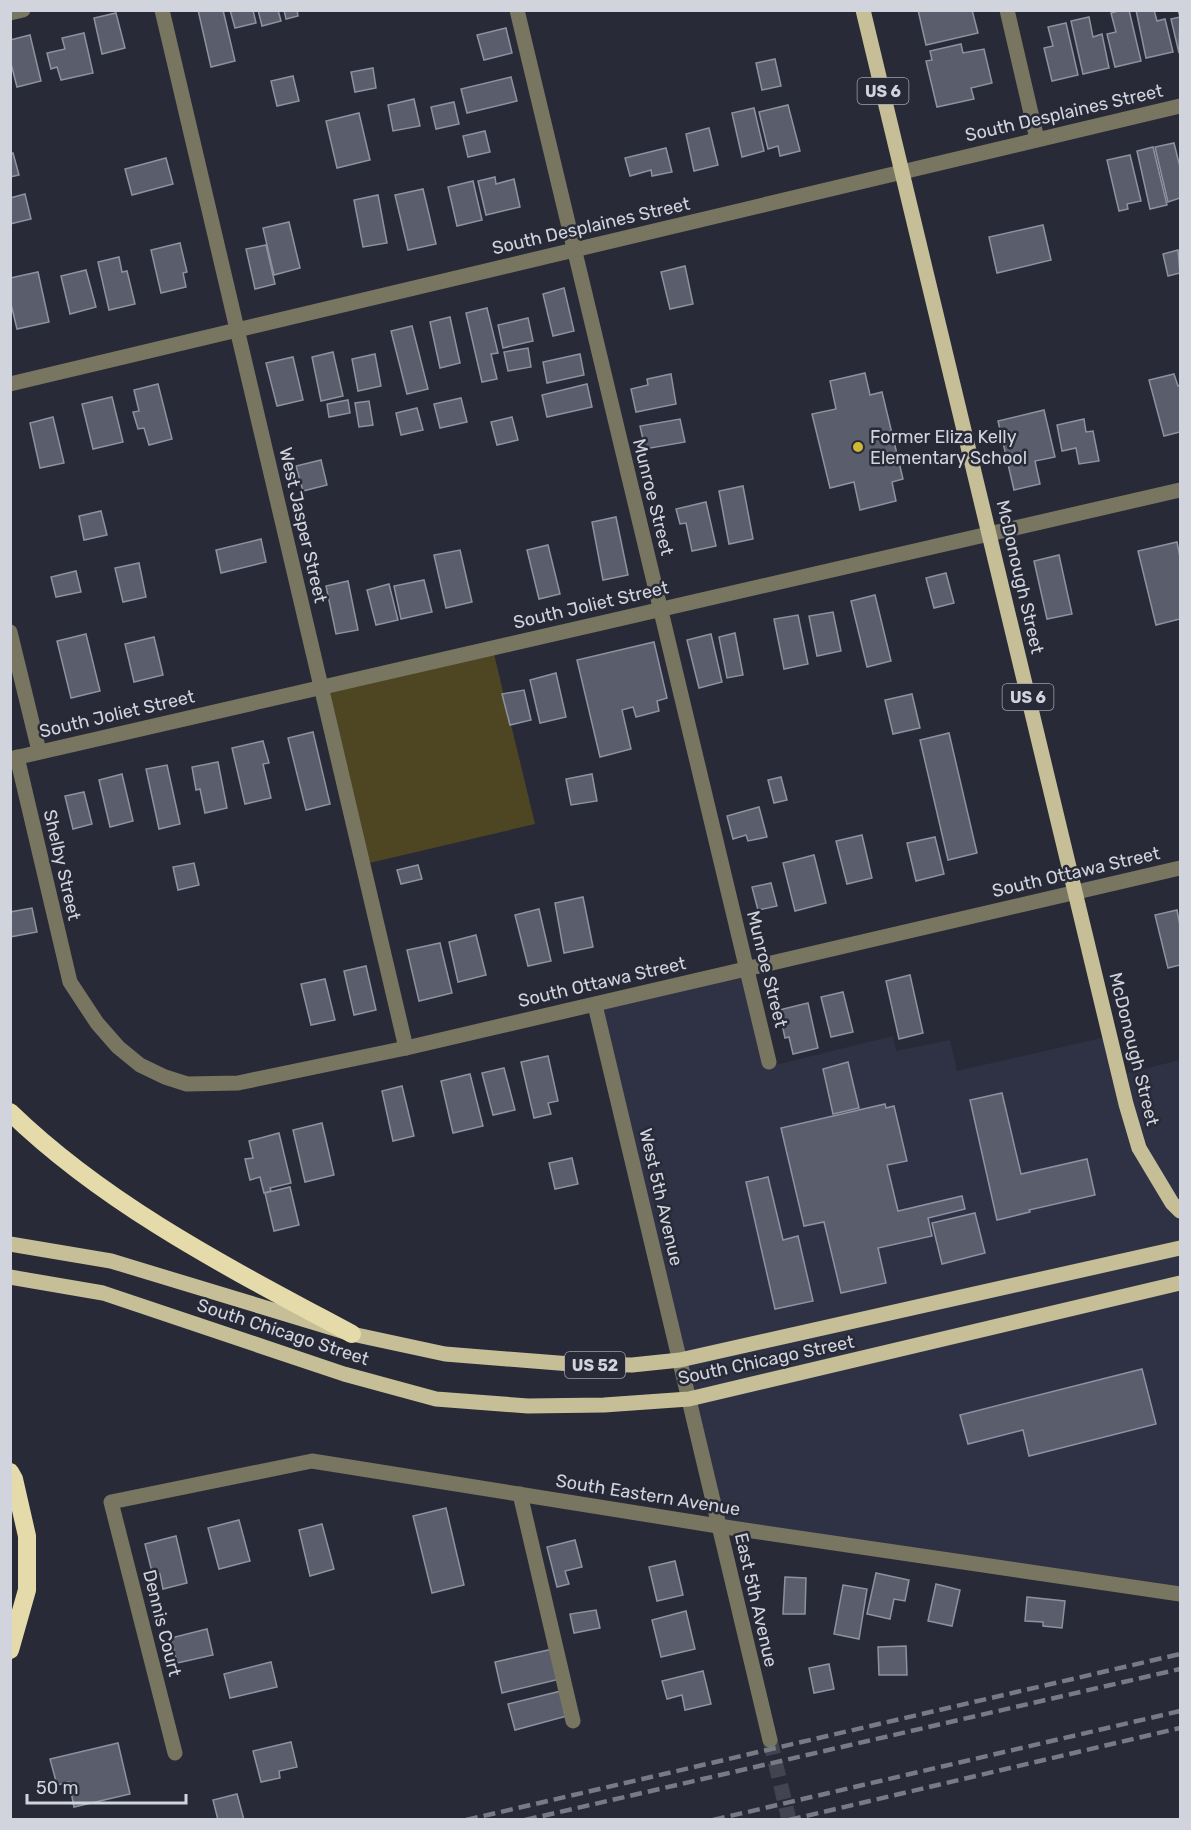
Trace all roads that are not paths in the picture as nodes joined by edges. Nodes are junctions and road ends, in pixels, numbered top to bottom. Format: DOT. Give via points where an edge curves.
graph roads {
  1 [pos="23,10"];
  2 [pos="162,10"];
  3 [pos="517,10"];
  4 [pos="863,10"];
  5 [pos="1007,10"];
  6 [pos="10,13"];
  7 [pos="1180,105"];
  8 [pos="1037,139"];
  9 [pos="903,172"];
  10 [pos="575,250"];
  11 [pos="237,330"];
  12 [pos="10,384"];
  13 [pos="1180,490"];
  14 [pos="990,535"];
  15 [pos="660,608"];
  16 [pos="10,632"];
  17 [pos="321,688"];
  18 [pos="39,751"];
  19 [pos="14,758"];
  20 [pos="1180,868"];
  21 [pos="1075,892"];
  22 [pos="747,968"];
  23 [pos="70,982"];
  24 [pos="595,1005"];
  25 [pos="406,1048"];
  26 [pos="770,1062"];
  27 [pos="10,1112"];
  28 [pos="1180,1211"];
  29 [pos="10,1244"];
  30 [pos="1180,1248"];
  31 [pos="10,1277"];
  32 [pos="1180,1283"];
  33 [pos="352,1334"];
  34 [pos="680,1360"];
  35 [pos="689,1399"];
  36 [pos="10,1472"];
  37 [pos="520,1494"];
  38 [pos="111,1502"];
  39 [pos="718,1526"];
  40 [pos="1180,1594"];
  41 [pos="10,1650"];
  42 [pos="573,1721"];
  43 [pos="770,1740"];
  44 [pos="175,1753"];
  1 -- 6 [label="street"];
  2 -- 11 [label="street, West Jasper Street"];
  3 -- 10 [label="street, Munroe Street"];
  4 -- 9 [label="main road, McDonough Street / US 6"];
  5 -- 8 [label="street"];
  7 -- 8 [label="street, South Desplaines Street"];
  8 -- 9 [label="street, South Desplaines Street"];
  9 -- 10 [label="street, South Desplaines Street"];
  9 -- 14 [label="main road, McDonough Street / US 6"];
  10 -- 11 [label="street, South Desplaines Street"];
  10 -- 15 [label="street, Munroe Street"];
  11 -- 12 [label="street, South Desplaines Street"];
  11 -- 17 [label="street, West Jasper Street"];
  13 -- 14 [label="street, South Joliet Street"];
  14 -- 15 [label="street, South Joliet Street"];
  14 -- 21 [label="main road, McDonough Street / US 6"];
  15 -- 17 [label="street, South Joliet Street"];
  15 -- 22 [label="street, Munroe Street"];
  16 -- 18 [label="street"];
  17 -- 18 [label="street, South Joliet Street"];
  17 -- 25 [label="street, West Jasper Street"];
  18 -- 19 [label="street, South Joliet Street"];
  19 -- 23 [label="street, Shelby Street"];
  20 -- 21 [label="street, South Ottawa Street"];
  21 -- 22 [label="street, South Ottawa Street"];
  21 -- 28 [label="main road, McDonough Street / US 6" via="1139,1148"];
  22 -- 24 [label="street, South Ottawa Street"];
  22 -- 26 [label="street, Munroe Street"];
  23 -- 25 [label="street, South Ottawa Street" via="118,1047 140,1065 188,1084 238,1083"];
  24 -- 25 [label="street, South Ottawa Street"];
  24 -- 34 [label="street, West 5th Avenue"];
  27 -- 33 [label="highway" via="129,1207 223,1264"];
  29 -- 33 [label="main road, South Chicago Street / US 52" via="111,1262"];
  30 -- 34 [label="main road, South Chicago Street / US 52"];
  31 -- 35 [label="main road, South Chicago Street / US 52" via="103,1293 344,1374 436,1399 528,1406 604,1406"];
  32 -- 35 [label="main road, South Chicago Street / US 52"];
  33 -- 34 [label="main road, South Chicago Street / US 52" via="445,1354 571,1364 632,1365"];
  34 -- 35 [label="street, West 5th Avenue"];
  35 -- 39 [label="street, East 5th Avenue"];
  36 -- 41 [label="highway" via="27,1536 27,1590"];
  37 -- 38 [label="street, South Eastern Avenue" via="312,1461"];
  37 -- 39 [label="street, South Eastern Avenue"];
  37 -- 42 [label="street"];
  38 -- 44 [label="street, Dennis Court"];
  39 -- 40 [label="street, South Eastern Avenue"];
  39 -- 43 [label="street, East 5th Avenue"];
}
